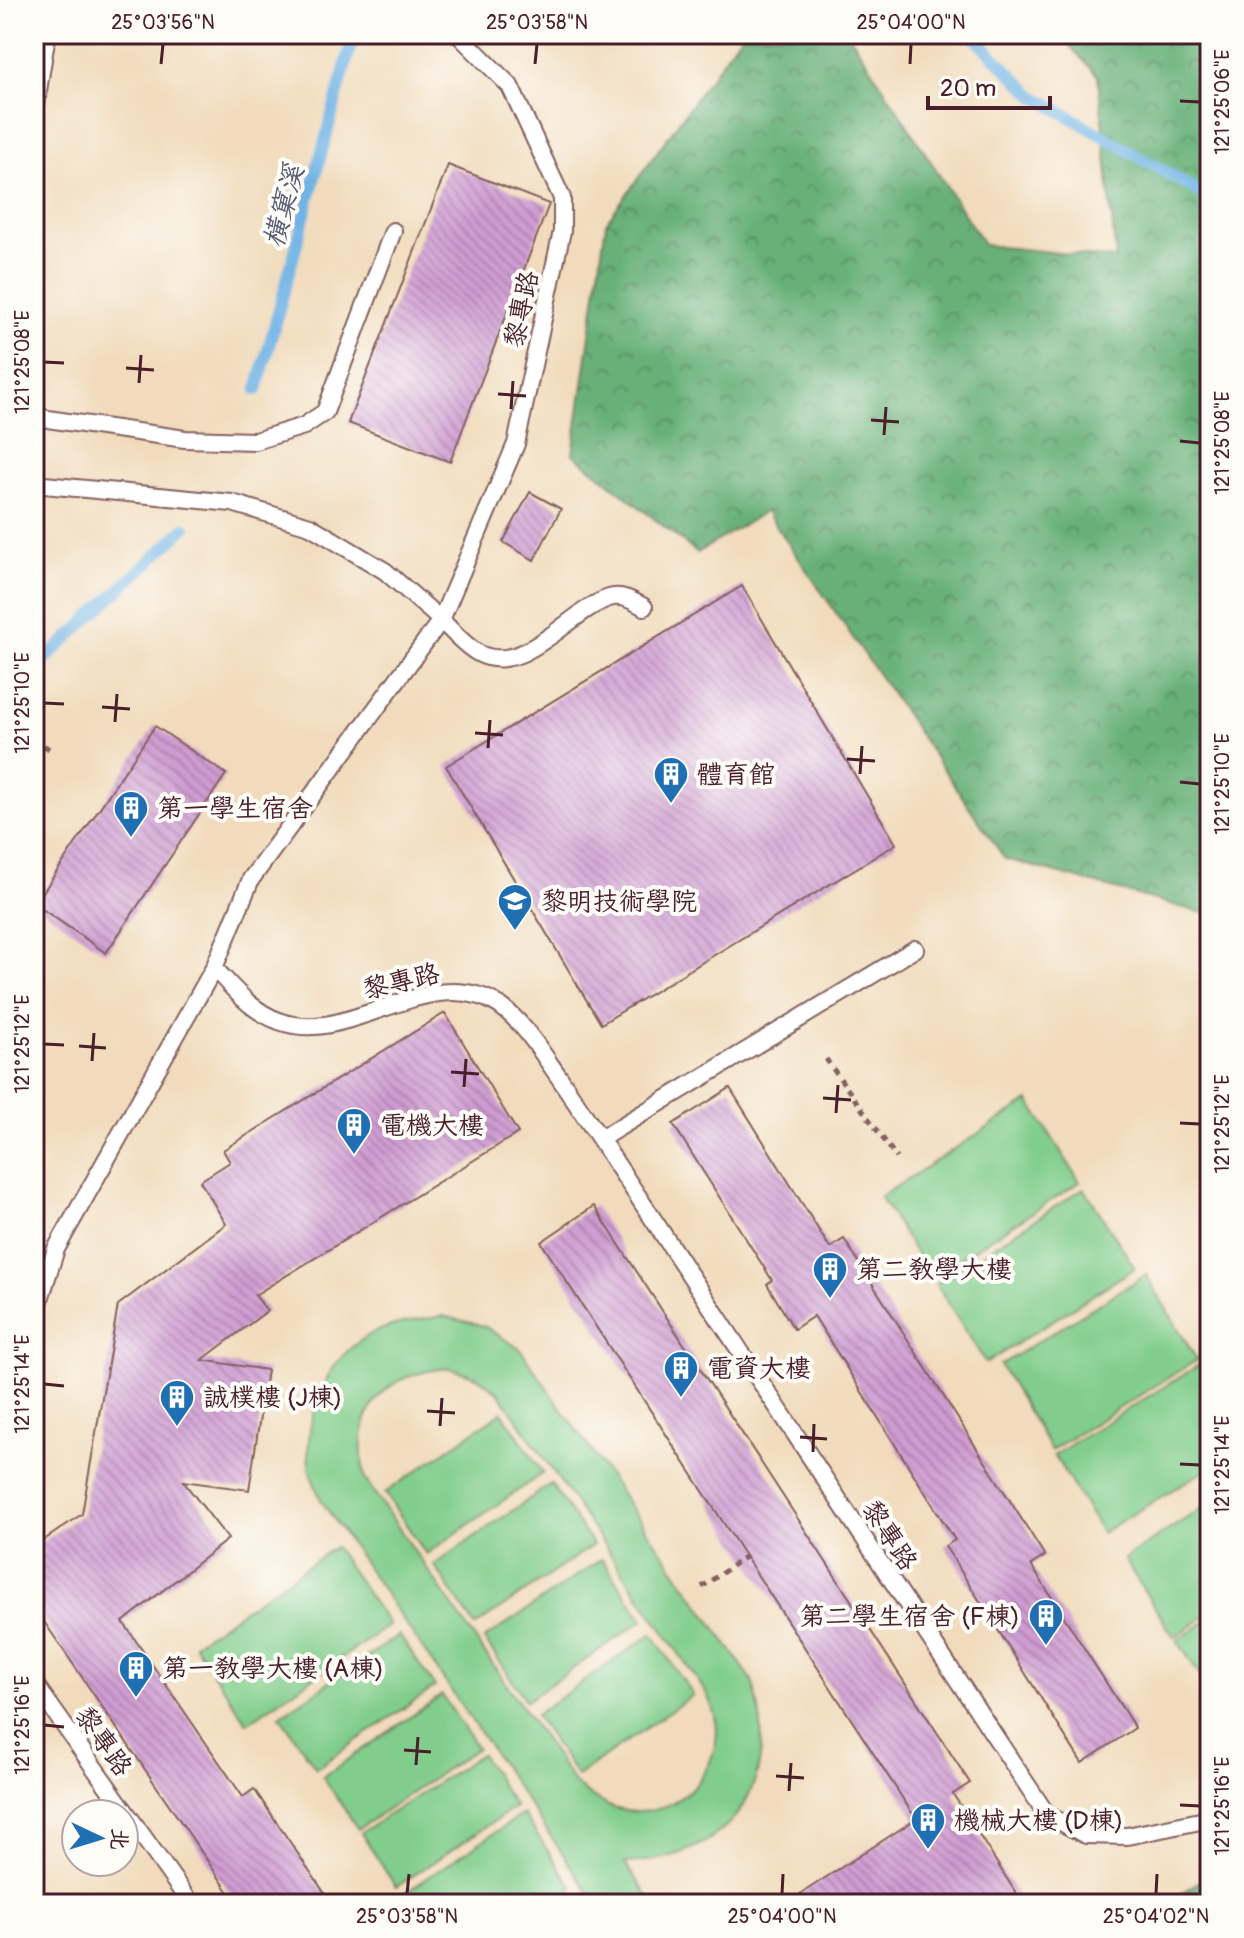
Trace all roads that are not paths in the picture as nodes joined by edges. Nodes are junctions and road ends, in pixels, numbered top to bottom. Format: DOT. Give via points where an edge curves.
graph roads {
  1 [pos="47,34"];
  2 [pos="458,34"];
  3 [pos="34,116"];
  4 [pos="393,231"];
  5 [pos="34,417"];
  6 [pos="34,484"];
  7 [pos="644,607"];
  8 [pos="441,620"];
  9 [pos="915,949"];
  10 [pos="214,968"];
  11 [pos="600,1139"];
  12 [pos="34,1318"];
  13 [pos="34,1683"];
  14 [pos="1210,1819"];
  15 [pos="191,1904"];
  1 -- 3 [label="lane"];
  2 -- 8 [label="lane, 黎專路" via="510,86 562,198 562,231 516,444"];
  4 -- 5 [label="lane" via="325,412 304,426 241,441 185,439"];
  6 -- 8 [label="lane" via="232,503 310,526 385,571"];
  7 -- 8 [label="lane" via="628,598 609,598 518,656 498,659 478,653"];
  8 -- 10 [label="lane, 黎專路" via="251,879"];
  9 -- 11 [label="lane"];
  10 -- 11 [label="lane, 黎專路" via="251,1007 282,1023 321,1026 429,994 468,992 499,1005 529,1035"];
  10 -- 12 [label="lane, 黎專路" via="56,1249"];
  11 -- 14 [label="lane, 黎專路" via="1047,1815 1086,1835 1127,1836"];
  13 -- 15 [label="lane, 黎專路"];
}
